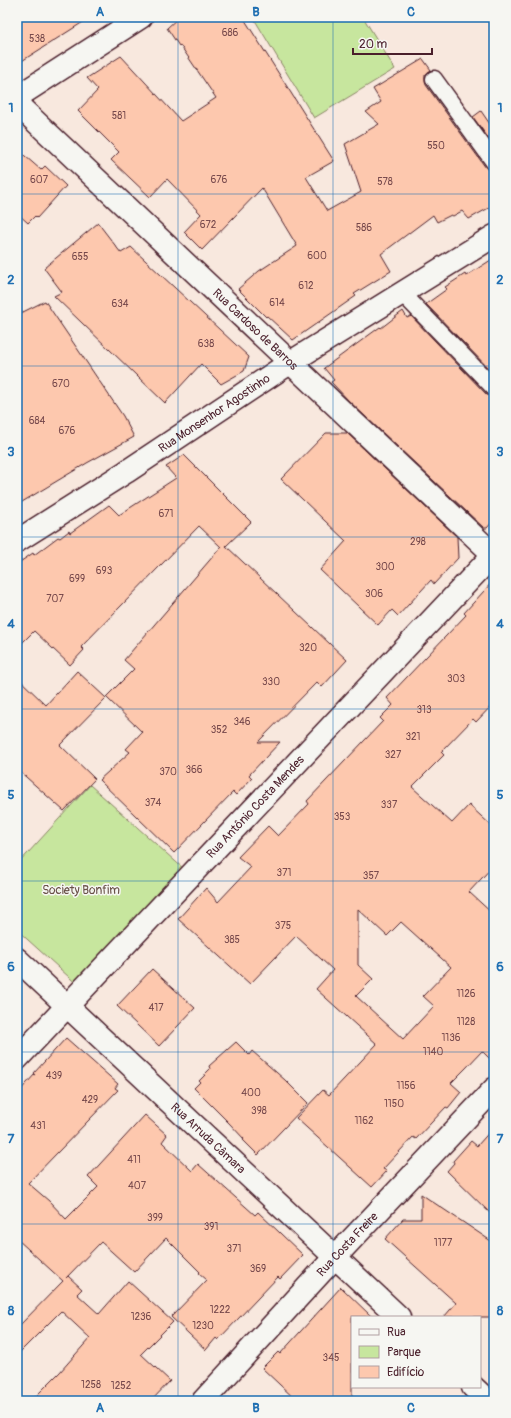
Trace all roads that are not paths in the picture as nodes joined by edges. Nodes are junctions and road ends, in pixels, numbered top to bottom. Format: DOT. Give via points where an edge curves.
graph roads {
  1 [pos="141,17"];
  2 [pos="434,79"];
  3 [pos="17,97"];
  4 [pos="17,104"];
  5 [pos="494,162"];
  6 [pos="494,236"];
  7 [pos="402,293"];
  8 [pos="290,362"];
  9 [pos="494,388"];
  10 [pos="17,541"];
  11 [pos="494,554"];
  12 [pos="17,959"];
  13 [pos="66,1005"];
  14 [pos="17,1059"];
  15 [pos="494,1089"];
  16 [pos="335,1257"];
  17 [pos="397,1316"];
  18 [pos="474,1388"];
  19 [pos="203,1401"];
  20 [pos="488,1401"];
  1 -- 3 [label="street"];
  2 -- 5 [label="lane"];
  4 -- 8 [label="street, Rua Cardoso de Barros"];
  6 -- 7 [label="street, Rua Monsenhor Agostinho"];
  7 -- 8 [label="street, Rua Monsenhor Agostinho"];
  7 -- 9 [label="lane"];
  8 -- 10 [label="street, Rua Monsenhor Agostinho" via="126,472"];
  8 -- 11 [label="street, Rua Cardoso de Barros"];
  11 -- 13 [label="street, Rua Antônio Costa Mendes"];
  12 -- 13 [label="street, Rua Arruda Câmara"];
  13 -- 14 [label="street, Rua Antônio Costa Mendes"];
  13 -- 16 [label="street, Rua Arruda Câmara"];
  15 -- 16 [label="street, Rua Costa Freire"];
  16 -- 17 [label="street, Rua Arruda Câmara"];
  16 -- 19 [label="street, Rua Costa Freire"];
  18 -- 20 [label="street"];
}
